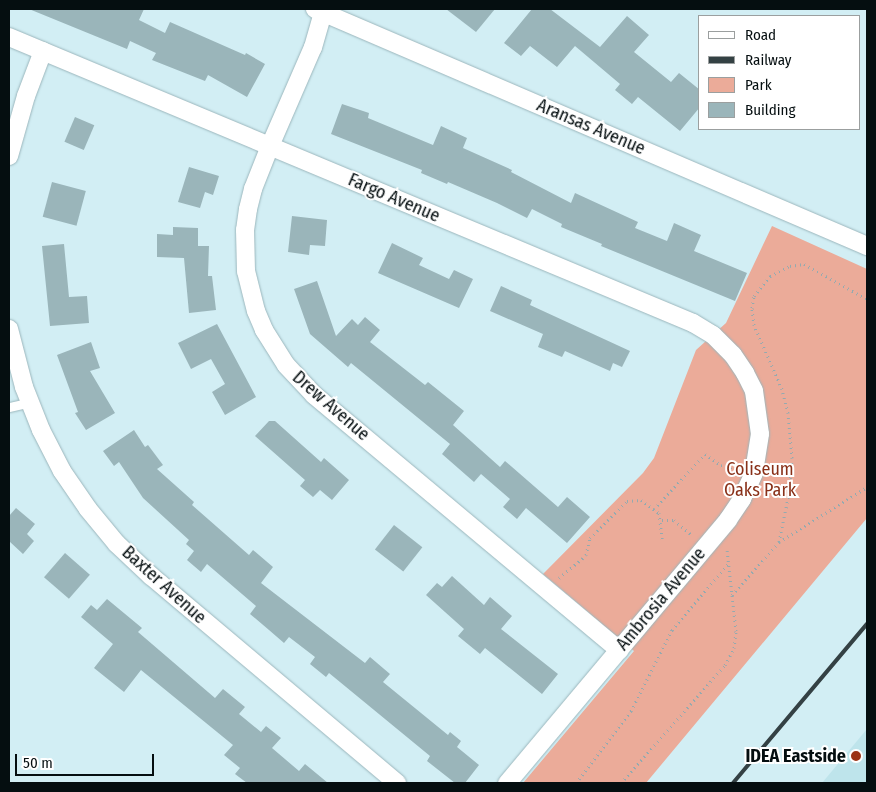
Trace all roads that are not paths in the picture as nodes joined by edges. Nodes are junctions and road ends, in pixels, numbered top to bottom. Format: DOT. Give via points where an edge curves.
graph roads {
  1 [pos="321,10"];
  2 [pos="9,37"];
  3 [pos="43,51"];
  4 [pos="270,146"];
  5 [pos="9,156"];
  6 [pos="867,246"];
  7 [pos="9,329"];
  8 [pos="754,392"];
  9 [pos="30,402"];
  10 [pos="9,407"];
  11 [pos="619,650"];
  12 [pos="397,783"];
  13 [pos="507,783"];
  1 -- 4 [label="street, Drew Avenue" via="313,47"];
  1 -- 6 [label="street, Aransas Avenue"];
  2 -- 3 [label="street, Fargo Avenue"];
  3 -- 4 [label="street, Fargo Avenue"];
  3 -- 5 [label="street"];
  4 -- 8 [label="street, Fargo Avenue" via="693,323 712,335 732,355"];
  4 -- 11 [label="street, Drew Avenue" via="253,189 245,230 245,250 246,271 256,311 274,348 314,395"];
  7 -- 9 [label="street, Baxter Avenue"];
  8 -- 11 [label="street, Ambrosia Avenue" via="760,444 754,473 742,499"];
  9 -- 10 [label="lane"];
  9 -- 12 [label="street, Baxter Avenue" via="62,471 117,544 150,576"];
  11 -- 13 [label="street, Ambrosia Avenue"];
}
